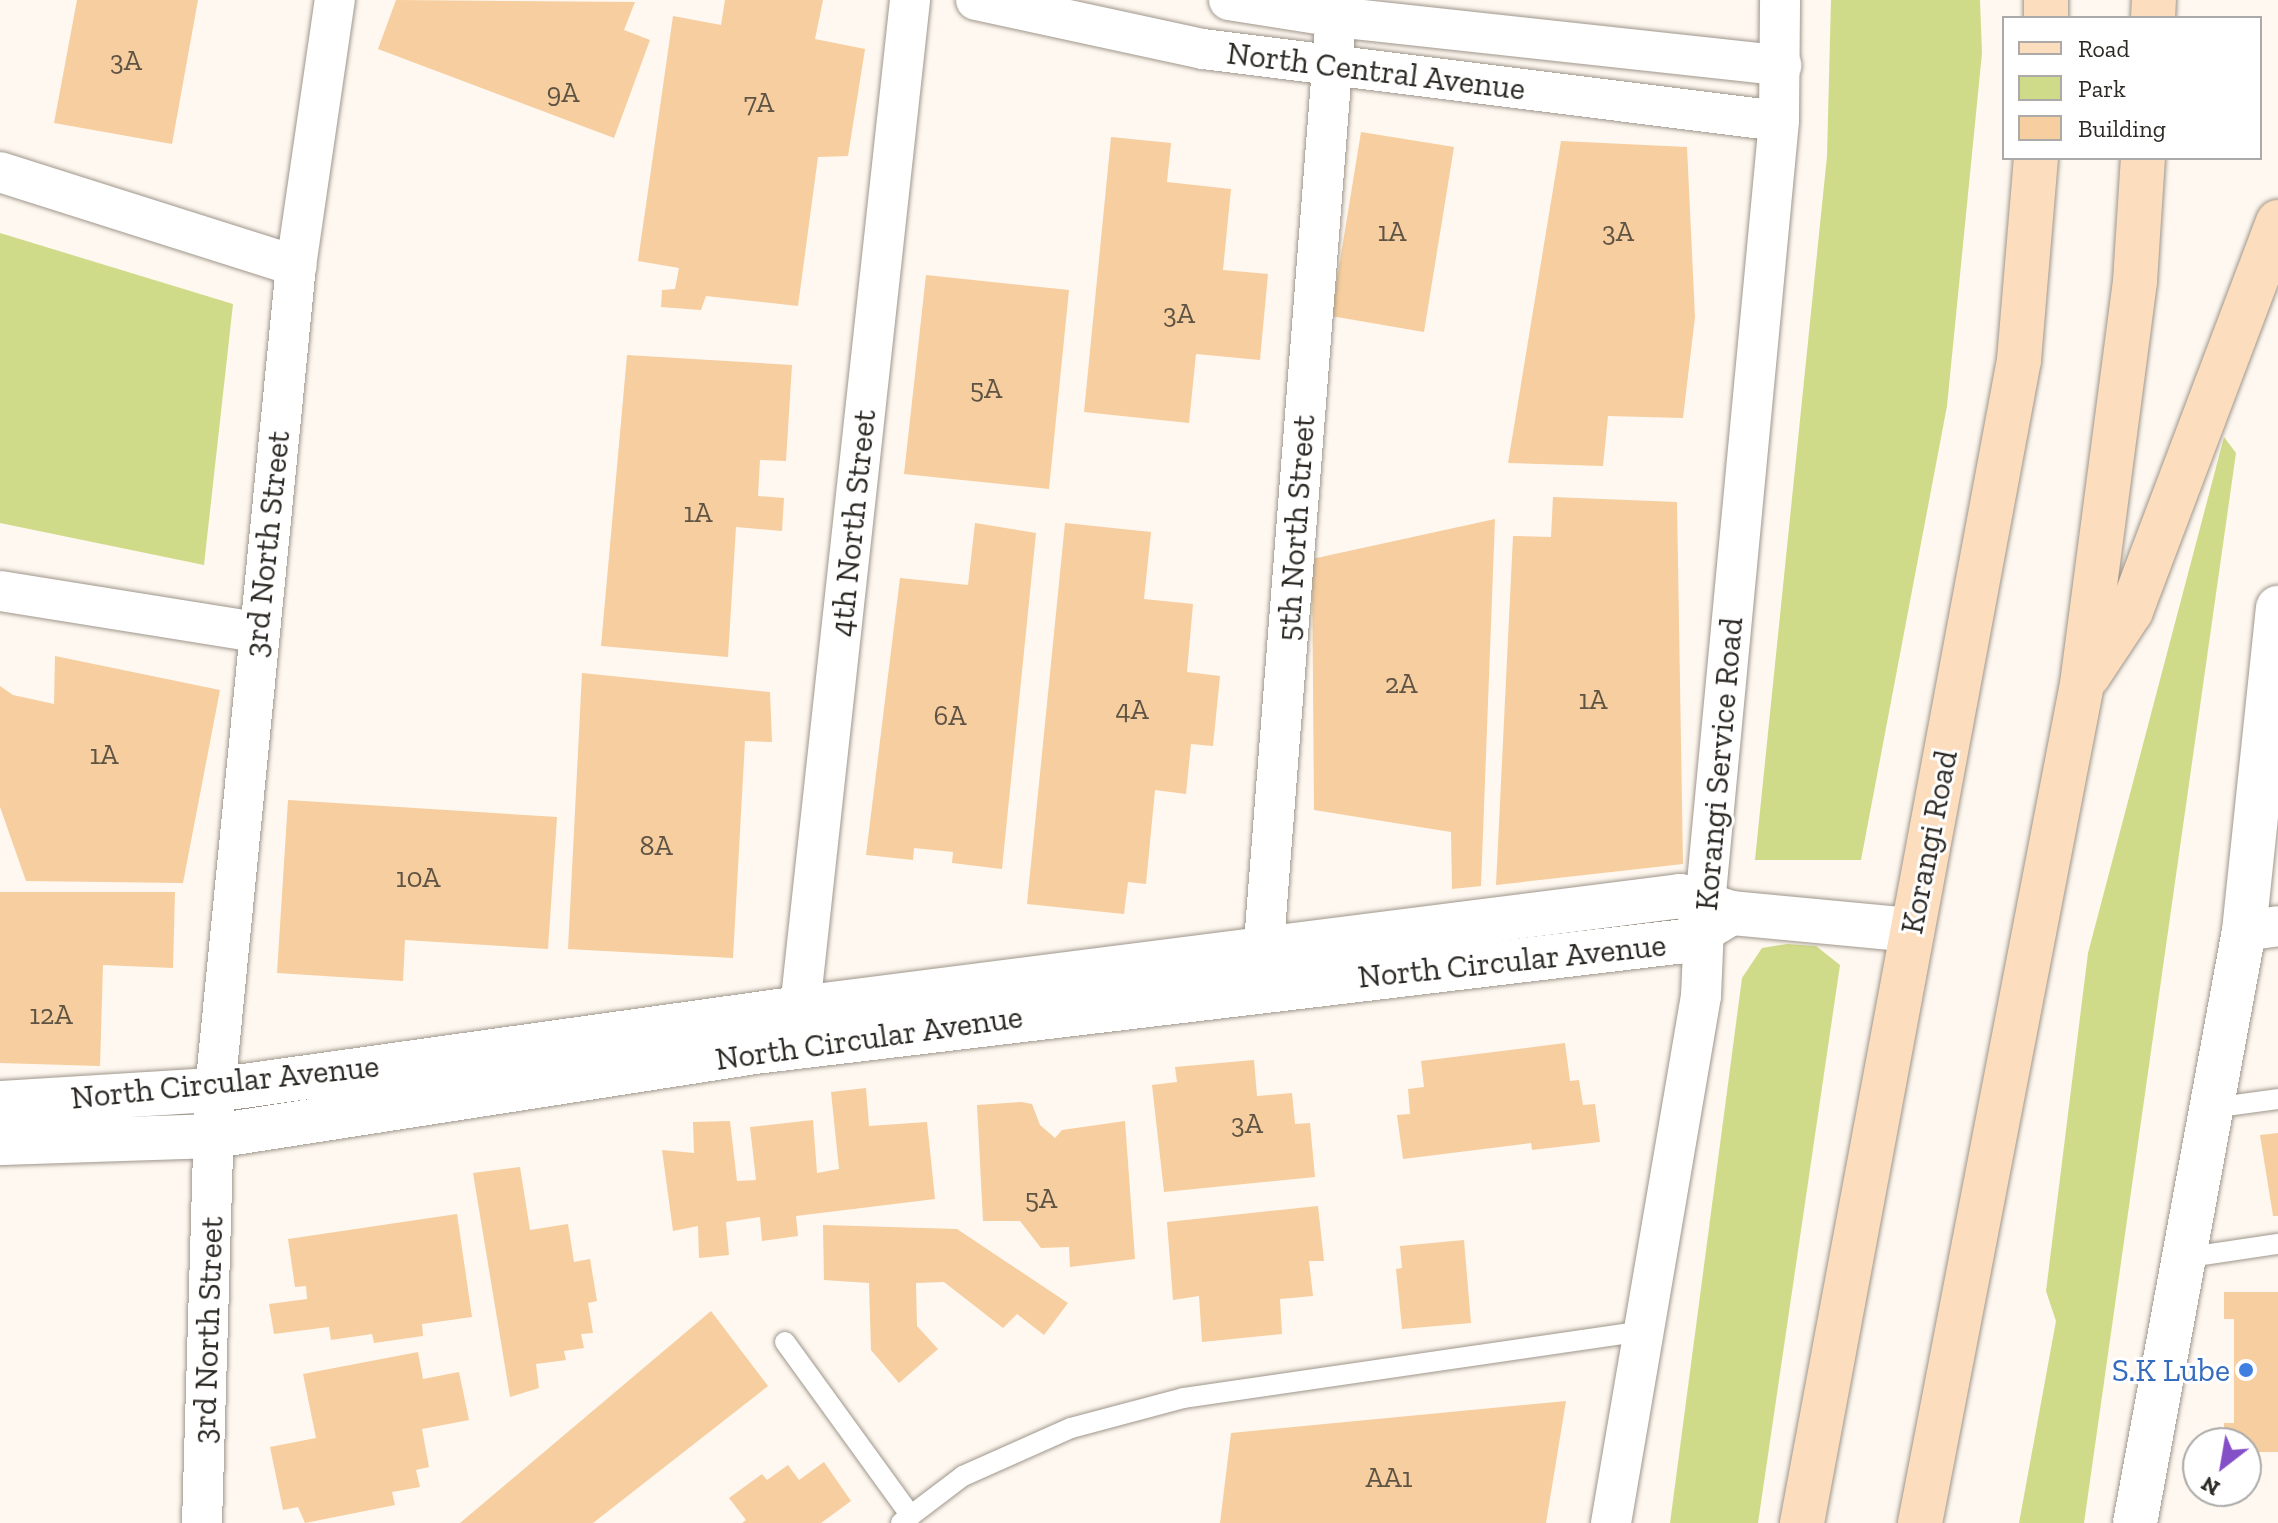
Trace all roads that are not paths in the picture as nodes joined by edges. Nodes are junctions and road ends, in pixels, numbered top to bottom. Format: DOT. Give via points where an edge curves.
graph roads {
  1 [pos="335,0"];
  2 [pos="910,0"];
  3 [pos="976,0"];
  4 [pos="1229,0"];
  5 [pos="1780,0"];
  6 [pos="1336,17"];
  7 [pos="1781,65"];
  8 [pos="1332,67"];
  9 [pos="1779,121"];
  10 [pos="2036,160"];
  11 [pos="2143,160"];
  12 [pos="0,172"];
  13 [pos="2278,222"];
  14 [pos="296,266"];
  15 [pos="0,591"];
  16 [pos="2278,608"];
  17 [pos="257,632"];
  18 [pos="2082,684"];
  19 [pos="1713,916"];
  20 [pos="2261,929"];
  21 [pos="1912,930"];
  22 [pos="1262,971"];
  23 [pos="801,1027"];
  24 [pos="215,1090"];
  25 [pos="2278,1099"];
  26 [pos="0,1103"];
  27 [pos="2212,1108"];
  28 [pos="215,1136"];
  29 [pos="0,1143"];
  30 [pos="2278,1244"];
  31 [pos="2184,1258"];
  32 [pos="1643,1331"];
  33 [pos="785,1342"];
  34 [pos="906,1519"];
  35 [pos="202,1523"];
  36 [pos="1611,1523"];
  37 [pos="1802,1523"];
  38 [pos="1920,1523"];
  39 [pos="2135,1523"];
  1 -- 14 [label="street, 3rd North Street"];
  2 -- 23 [label="street, 4th North Street"];
  3 -- 8 [label="street, North Central Avenue" via="1203,49"];
  4 -- 6 [label="street, North Central Avenue"];
  5 -- 7 [label="street, Korangi Service Road"];
  6 -- 7 [label="street, North Central Avenue"];
  6 -- 8 [label="street, 5th North Street"];
  7 -- 9 [label="street, Korangi Service Road"];
  8 -- 9 [label="street, North Central Avenue"];
  8 -- 22 [label="street, 5th North Street"];
  9 -- 19 [label="street, Korangi Service Road"];
  10 -- 21 [label="main road, Korangi Road" via="2019,360"];
  11 -- 18 [label="main road" via="2135,281"];
  12 -- 14 [label="street"];
  13 -- 18 [label="main road" via="2131,611"];
  14 -- 17 [label="street, 3rd North Street"];
  15 -- 17 [label="street"];
  16 -- 20 [label="street"];
  17 -- 24 [label="street, 3rd North Street"];
  18 -- 38 [label="main road"];
  19 -- 21 [label="street, North Circular Avenue"];
  19 -- 22 [label="street, North Circular Avenue" via="1685,941"];
  19 -- 32 [label="street, Korangi Service Road"];
  20 -- 27 [label="street"];
  21 -- 37 [label="main road, Korangi Road"];
  22 -- 23 [label="street, North Circular Avenue"];
  23 -- 24 [label="street, North Circular Avenue"];
  23 -- 28 [label="street, North Circular Avenue"];
  24 -- 26 [label="street, North Circular Avenue"];
  24 -- 28 [label="street, 3rd North Street"];
  25 -- 27 [label="lane"];
  27 -- 31 [label="street"];
  28 -- 29 [label="street, North Circular Avenue"];
  28 -- 35 [label="street, 3rd North Street"];
  30 -- 31 [label="lane"];
  31 -- 39 [label="street"];
  32 -- 34 [label="lane" via="1184,1398 1071,1428 963,1476"];
  32 -- 36 [label="street, Korangi Service Road"];
  33 -- 34 [label="lane"];
}
